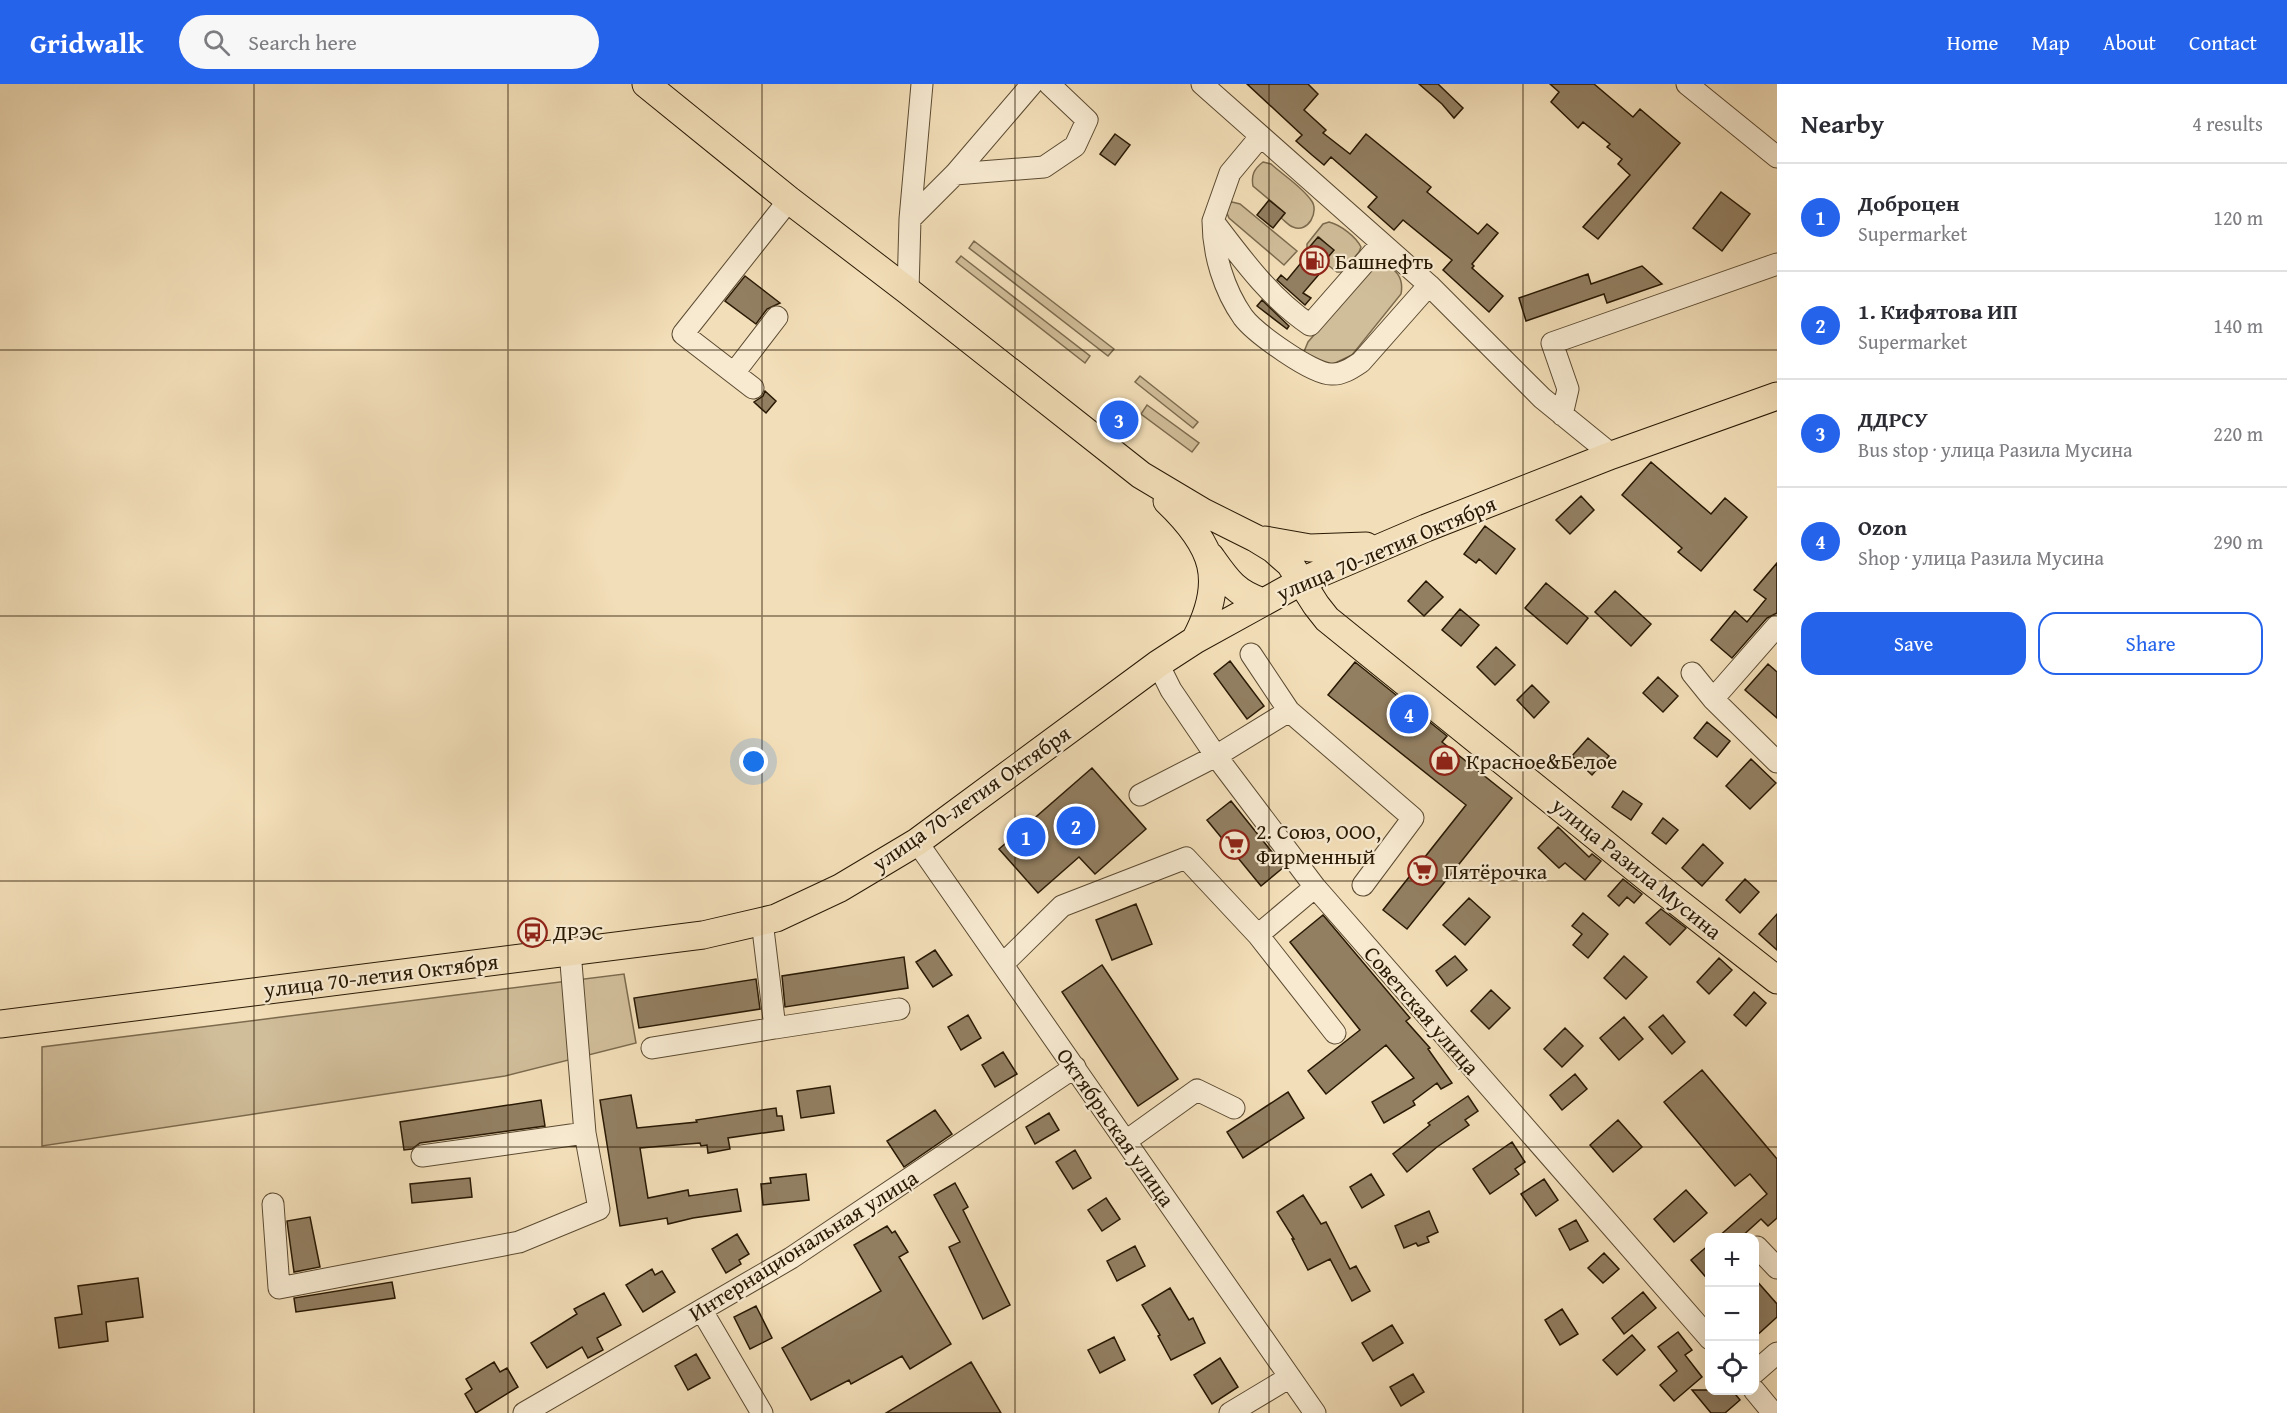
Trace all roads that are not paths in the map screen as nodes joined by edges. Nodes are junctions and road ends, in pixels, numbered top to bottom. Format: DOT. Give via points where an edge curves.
graph roads {
  1 [pos="646,84"];
  2 [pos="922,84"];
  3 [pos="1032,84"];
  4 [pos="1049,84"];
  5 [pos="1202,84"];
  6 [pos="1687,84"];
  7 [pos="1260,137"];
  8 [pos="1777,157"];
  9 [pos="955,174"];
  10 [pos="789,200"];
  11 [pos="910,219"];
  12 [pos="1213,221"];
  13 [pos="1381,244"];
  14 [pos="1777,264"];
  15 [pos="1429,285"];
  16 [pos="909,291"];
  17 [pos="777,317"];
  18 [pos="734,373"];
  19 [pos="753,388"];
  20 [pos="1777,396"];
  21 [pos="1562,415"];
  22 [pos="1612,455"];
  23 [pos="1141,475"];
  24 [pos="1256,538"];
  25 [pos="1386,545"];
  26 [pos="1209,555"];
  27 [pos="1302,580"];
  28 [pos="1263,602"];
  29 [pos="1777,626"];
  30 [pos="1196,640"];
  31 [pos="1251,654"];
  32 [pos="1158,664"];
  33 [pos="1692,673"];
  34 [pos="1713,699"];
  35 [pos="1289,711"];
  36 [pos="1216,756"];
  37 [pos="1777,762"];
  38 [pos="1140,795"];
  39 [pos="917,842"];
  40 [pos="1363,885"];
  41 [pos="1315,887"];
  42 [pos="762,921"];
  43 [pos="1258,935"];
  44 [pos="570,951"];
  45 [pos="1003,964"];
  46 [pos="1777,980"];
  47 [pos="899,1009"];
  48 [pos="0,1024"];
  49 [pos="775,1028"];
  50 [pos="1335,1032"];
  51 [pos="652,1048"];
  52 [pos="1075,1067"];
  53 [pos="1234,1108"];
  54 [pos="585,1133"];
  55 [pos="1126,1141"];
  56 [pos="422,1156"];
  57 [pos="273,1204"];
  58 [pos="1759,1249"];
  59 [pos="1777,1268"];
  60 [pos="702,1311"];
  61 [pos="1705,1333"];
  62 [pos="1777,1353"];
  63 [pos="1759,1369"];
  64 [pos="1290,1377"];
  65 [pos="1759,1395"];
  66 [pos="549,1407"];
  67 [pos="1773,1409"];
  68 [pos="524,1413"];
  69 [pos="762,1413"];
  70 [pos="1230,1413"];
  71 [pos="1315,1413"];
  1 -- 10 [label="main road, улица Разила Мусина"];
  2 -- 11 [label="street"];
  3 -- 9 [label="street"];
  4 -- 9 [label="street" via="1087,120 1075,146 1044,167"];
  5 -- 7 [label="street"];
  6 -- 8 [label="street"];
  7 -- 12 [label="street" via="1230,174"];
  7 -- 13 [label="street"];
  9 -- 11 [label="street"];
  10 -- 16 [label="main road, улица Разила Мусина"];
  10 -- 18 [label="street" via="683,334"];
  11 -- 16 [label="street"];
  12 -- 13 [label="street" via="1253,275 1310,325"];
  12 -- 15 [label="street" via="1213,241 1222,274 1244,318 1310,369 1323,373 1332,375 1361,363"];
  13 -- 15 [label="street"];
  14 -- 21 [label="street" via="1552,343 1568,389"];
  15 -- 21 [label="street"];
  16 -- 23 [label="main road, улица Разила Мусина"];
  17 -- 18 [label="street"];
  18 -- 19 [label="street"];
  20 -- 22 [label="main road, улица 70-летия Октября"];
  21 -- 22 [label="street"];
  22 -- 25 [label="main road, улица 70-летия Октября"];
  23 -- 24 [label="main road, улица Разила Мусина"];
  23 -- 26 [label="main road" via="1185,518"];
  24 -- 25 [label="main road" via="1310,548"];
  24 -- 27 [label="main road, улица Разила Мусина" via="1290,564"];
  25 -- 27 [label="main road, улица 70-летия Октября"];
  26 -- 28 [label="main road" via="1231,585 1246,597"];
  26 -- 30 [label="main road" via="1214,577 1212,597 1208,617"];
  27 -- 28 [label="main road, улица 70-летия Октября"];
  27 -- 46 [label="main road, улица Разила Мусина" via="1327,619"];
  28 -- 30 [label="main road, улица 70-летия Октября"];
  29 -- 34 [label="street"];
  30 -- 32 [label="main road, улица 70-летия Октября"];
  31 -- 35 [label="street"];
  32 -- 36 [label="street, Советская улица"];
  32 -- 39 [label="main road, улица 70-летия Октября"];
  33 -- 34 [label="street"];
  34 -- 37 [label="street"];
  35 -- 36 [label="street"];
  35 -- 40 [label="street" via="1413,818"];
  36 -- 38 [label="street"];
  36 -- 41 [label="street, Советская улица"];
  39 -- 42 [label="main road, улица 70-летия Октября" via="840,888"];
  39 -- 45 [label="street, Октябрьская улица"];
  41 -- 43 [label="street"];
  41 -- 61 [label="street, Советская улица"];
  42 -- 44 [label="main road, улица 70-летия Октября" via="703,935"];
  42 -- 49 [label="street"];
  43 -- 45 [label="street" via="1186,858 1062,906"];
  43 -- 50 [label="street"];
  44 -- 48 [label="main road, улица 70-летия Октября"];
  44 -- 54 [label="street"];
  45 -- 52 [label="street, Октябрьская улица"];
  47 -- 49 [label="street"];
  49 -- 51 [label="street"];
  52 -- 55 [label="street, Октябрьская улица"];
  52 -- 60 [label="street, Интернациональная улица" via="791,1258"];
  53 -- 55 [label="street" via="1197,1090"];
  54 -- 56 [label="street"];
  54 -- 57 [label="street" via="599,1209 519,1242 279,1288"];
  55 -- 64 [label="street, Октябрьская улица"];
  58 -- 59 [label="street"];
  60 -- 66 [label="street, Интернациональная улица"];
  60 -- 69 [label="street"];
  62 -- 63 [label="street"];
  64 -- 70 [label="street"];
  64 -- 71 [label="street, Октябрьская улица"];
  65 -- 67 [label="street"];
  66 -- 68 [label="street, Интернациональная улица"];
}
